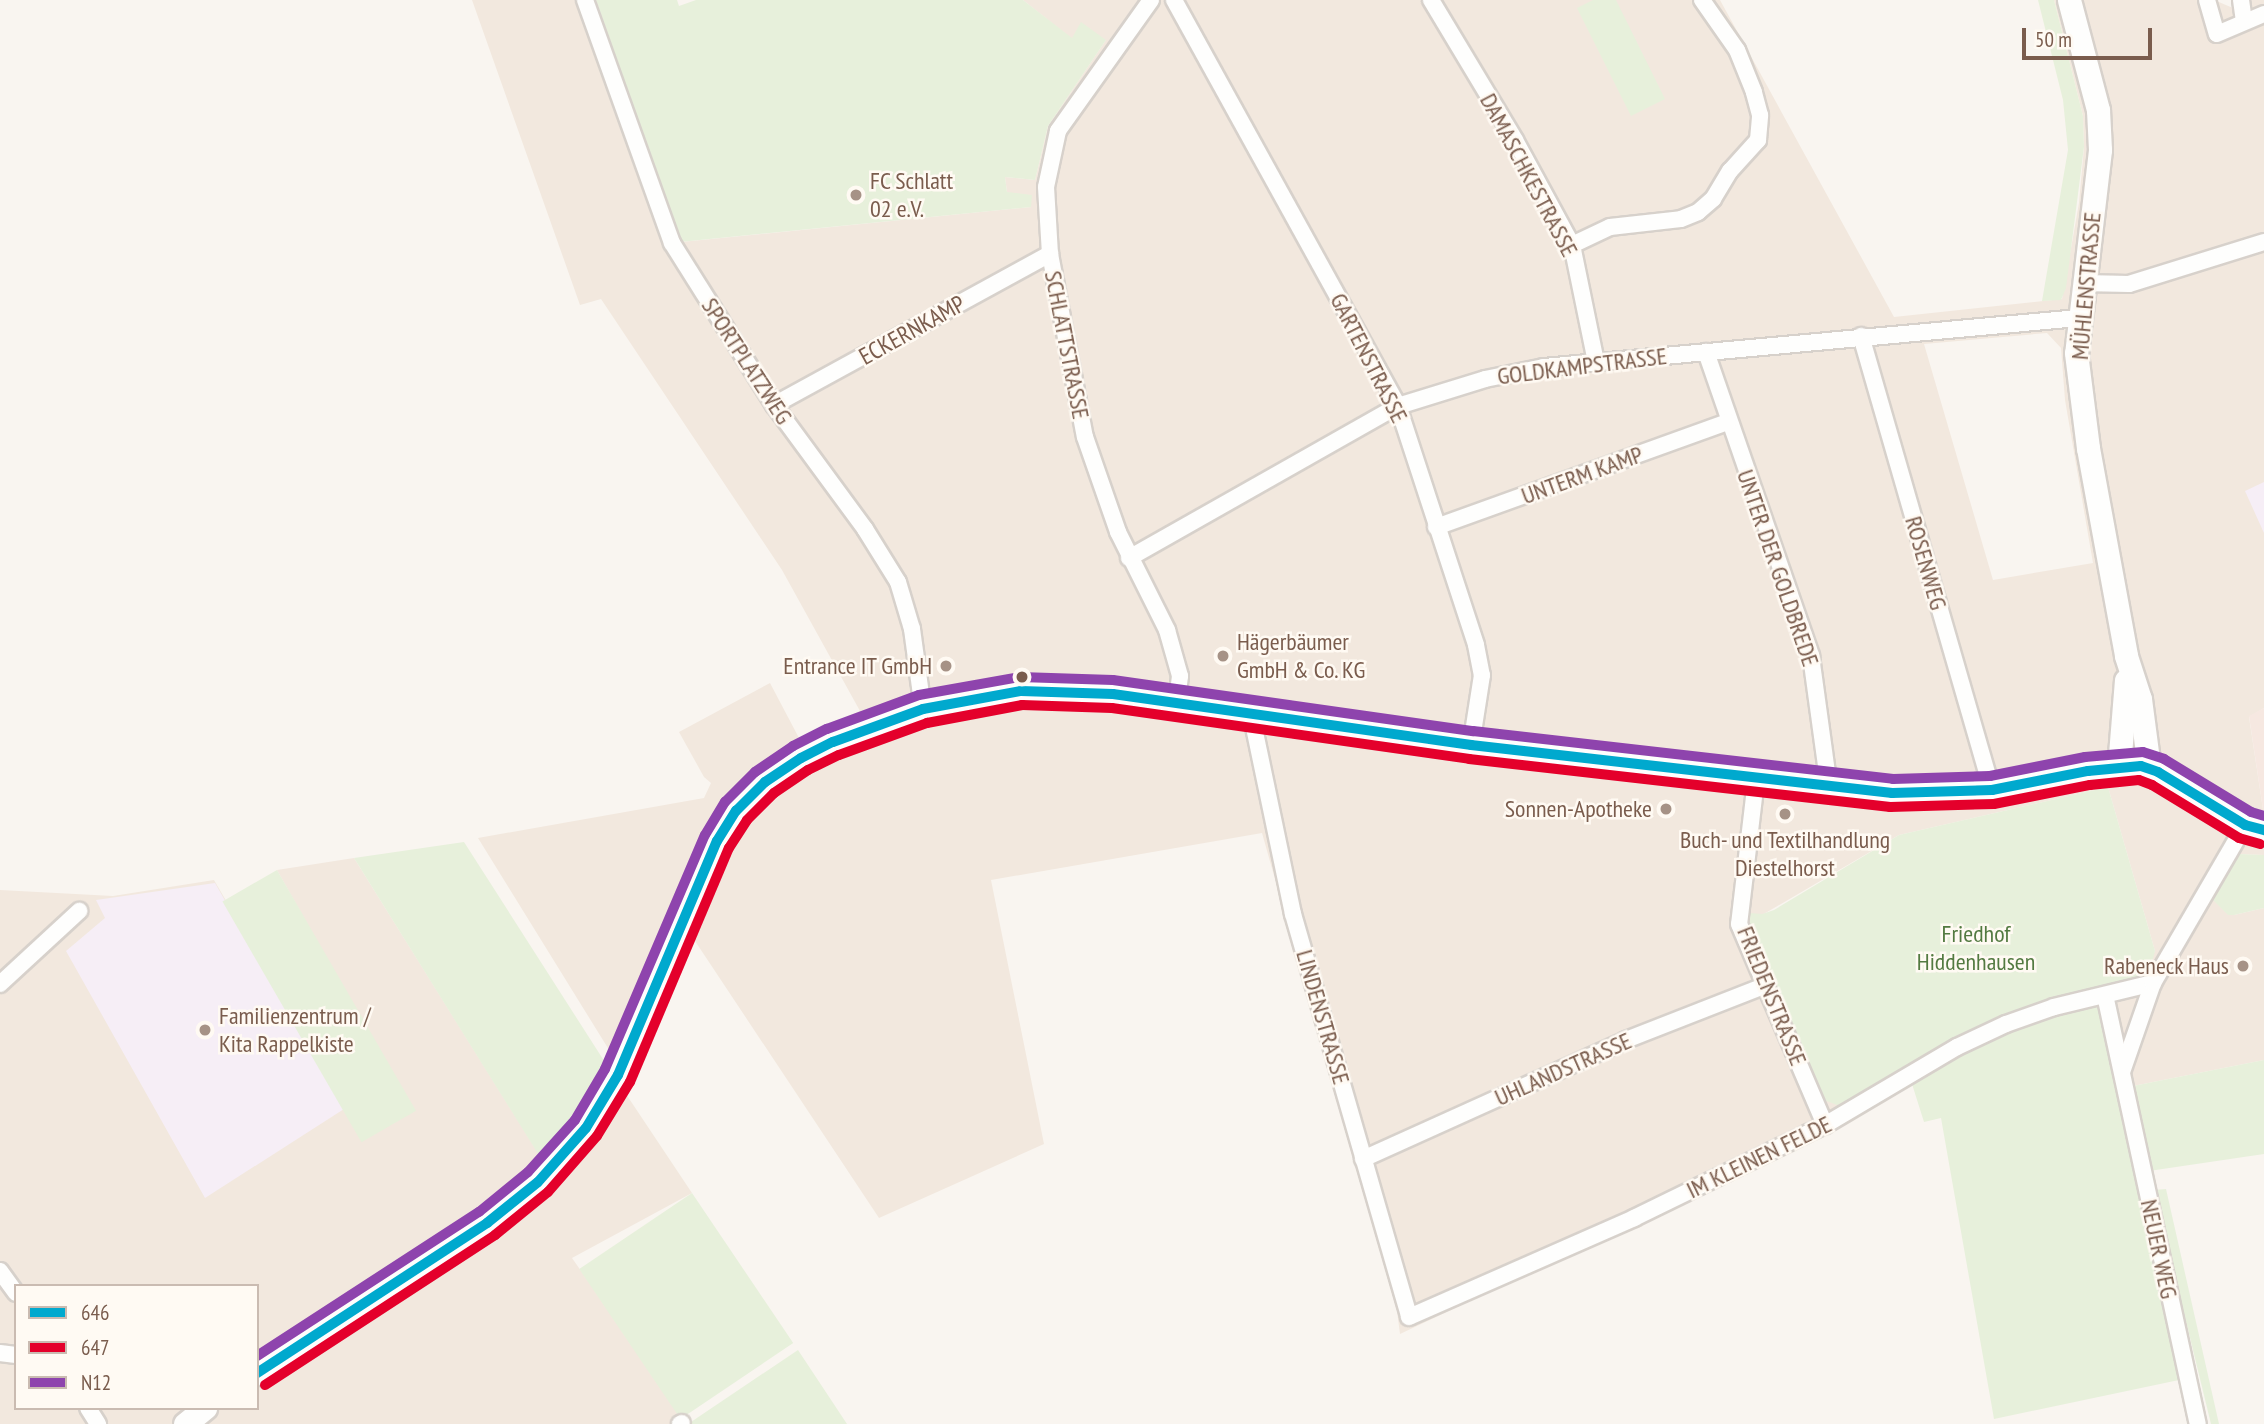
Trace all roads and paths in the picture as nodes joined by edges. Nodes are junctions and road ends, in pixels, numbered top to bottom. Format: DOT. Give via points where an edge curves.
graph roads {
  1 [pos="585,0"];
  2 [pos="1151,0"];
  3 [pos="1174,0"];
  4 [pos="1431,0"];
  5 [pos="1702,0"];
  6 [pos="2069,0"];
  7 [pos="2207,0"];
  8 [pos="2241,0"];
  9 [pos="2264,13"];
  10 [pos="2244,21"];
  11 [pos="2260,243"];
  12 [pos="1572,245"];
  13 [pos="1050,254"];
  14 [pos="2264,260"];
  15 [pos="2083,283"];
  16 [pos="2078,318"];
  17 [pos="1861,336"];
  18 [pos="1706,352"];
  19 [pos="1596,362"];
  20 [pos="774,405"];
  21 [pos="1398,406"];
  22 [pos="1728,422"];
  23 [pos="1436,527"];
  24 [pos="1129,558"];
  25 [pos="2126,656"];
  26 [pos="1177,702"];
  27 [pos="923,709"];
  28 [pos="1251,713"];
  29 [pos="1471,745"];
  30 [pos="2119,767"];
  31 [pos="2149,767"];
  32 [pos="1756,779"];
  33 [pos="1829,788"];
  34 [pos="1992,790"];
  35 [pos="2254,827"];
  36 [pos="79,911"];
  37 [pos="2153,983"];
  38 [pos="0,984"];
  39 [pos="1766,985"];
  40 [pos="2105,995"];
  41 [pos="2122,1073"];
  42 [pos="1825,1125"];
  43 [pos="1363,1159"];
  44 [pos="0,1270"];
  45 [pos="14,1290"];
  46 [pos="1409,1317"];
  47 [pos="259,1372"];
  48 [pos="203,1410"];
  49 [pos="187,1424"];
  50 [pos="2199,1424"];
  1 -- 20 [label="street, SPORTPLATZWEG" via="672,243"];
  2 -- 13 [label="street, SCHLATTSTRASSE" via="1058,131 1046,187"];
  3 -- 21 [label="street, GARTENSTRASSE"];
  4 -- 12 [label="street, DAMASCHKESTRASSE"];
  5 -- 12 [label="street" via="1737,50 1754,92 1760,115 1758,140 1698,212 1681,219 1610,228"];
  6 -- 15 [label="main road, MÜHLENSTRASSE" via="2098,110 2100,150"];
  7 -- 10 [label="street" via="2217,34"];
  8 -- 10 [label="street"];
  9 -- 10 [label="street"];
  11 -- 14 [label="street"];
  11 -- 15 [label="street" via="2129,284"];
  12 -- 19 [label="street, DAMASCHKESTRASSE"];
  13 -- 20 [label="street, ECKERNKAMP"];
  13 -- 24 [label="street, SCHLATTSTRASSE" via="1085,437"];
  15 -- 16 [label="main road, MÜHLENSTRASSE"];
  16 -- 17 [label="street, GOLDKAMPSTRASSE"];
  16 -- 25 [label="main road, MÜHLENSTRASSE" via="2076,353 2088,448"];
  17 -- 18 [label="street, GOLDKAMPSTRASSE"];
  17 -- 34 [label="street, ROSENWEG"];
  18 -- 19 [label="street, GOLDKAMPSTRASSE"];
  18 -- 22 [label="street, UNTER DER GOLDBREDE"];
  19 -- 21 [label="street, GOLDKAMPSTRASSE" via="1485,379"];
  20 -- 27 [label="street, SPORTPLATZWEG" via="898,582 912,629"];
  21 -- 23 [label="street, GARTENSTRASSE"];
  21 -- 24 [label="street, GOLDKAMPSTRASSE"];
  22 -- 23 [label="street, UNTERM KAMP"];
  22 -- 33 [label="street, UNTER DER GOLDBREDE" via="1811,656"];
  23 -- 29 [label="street, GARTENSTRASSE" via="1482,675"];
  24 -- 26 [label="street, SCHLATTSTRASSE" via="1167,630 1180,677"];
  25 -- 30 [label="main road, MÜHLENSTRASSE"];
  25 -- 31 [label="main road, MÜHLENSTRASSE" via="2140,699"];
  26 -- 27 [label="main road" via="1021,691"];
  26 -- 28 [label="main road"];
  27 -- 47 [label="main road" via="832,742 802,758 765,782 736,811 717,841 618,1075 586,1128 538,1182 488,1223"];
  28 -- 29 [label="main road"];
  28 -- 43 [label="street, LINDENSTRASSE" via="1293,914"];
  29 -- 32 [label="main road"];
  30 -- 31 [label="main road"];
  30 -- 34 [label="main road"];
  31 -- 35 [label="main road"];
  32 -- 33 [label="main road"];
  32 -- 39 [label="street, FRIEDENSTRASSE" via="1740,924"];
  33 -- 34 [label="main road" via="1892,793"];
  35 -- 37 [label="street"];
  36 -- 38 [label="street"];
  37 -- 40 [label="street"];
  37 -- 41 [label="street"];
  39 -- 42 [label="street, FRIEDENSTRASSE"];
  39 -- 43 [label="street, UHLANDSTRASSE" via="1626,1040"];
  40 -- 41 [label="street, NEUER WEG"];
  40 -- 42 [label="street, IM KLEINEN FELDE" via="2006,1024 1957,1047"];
  41 -- 50 [label="street, NEUER WEG"];
  42 -- 46 [label="street, IM KLEINEN FELDE" via="1634,1218"];
  43 -- 46 [label="street, LINDENSTRASSE"];
  44 -- 45 [label="street"];
  48 -- 49 [label="main road"];
}
